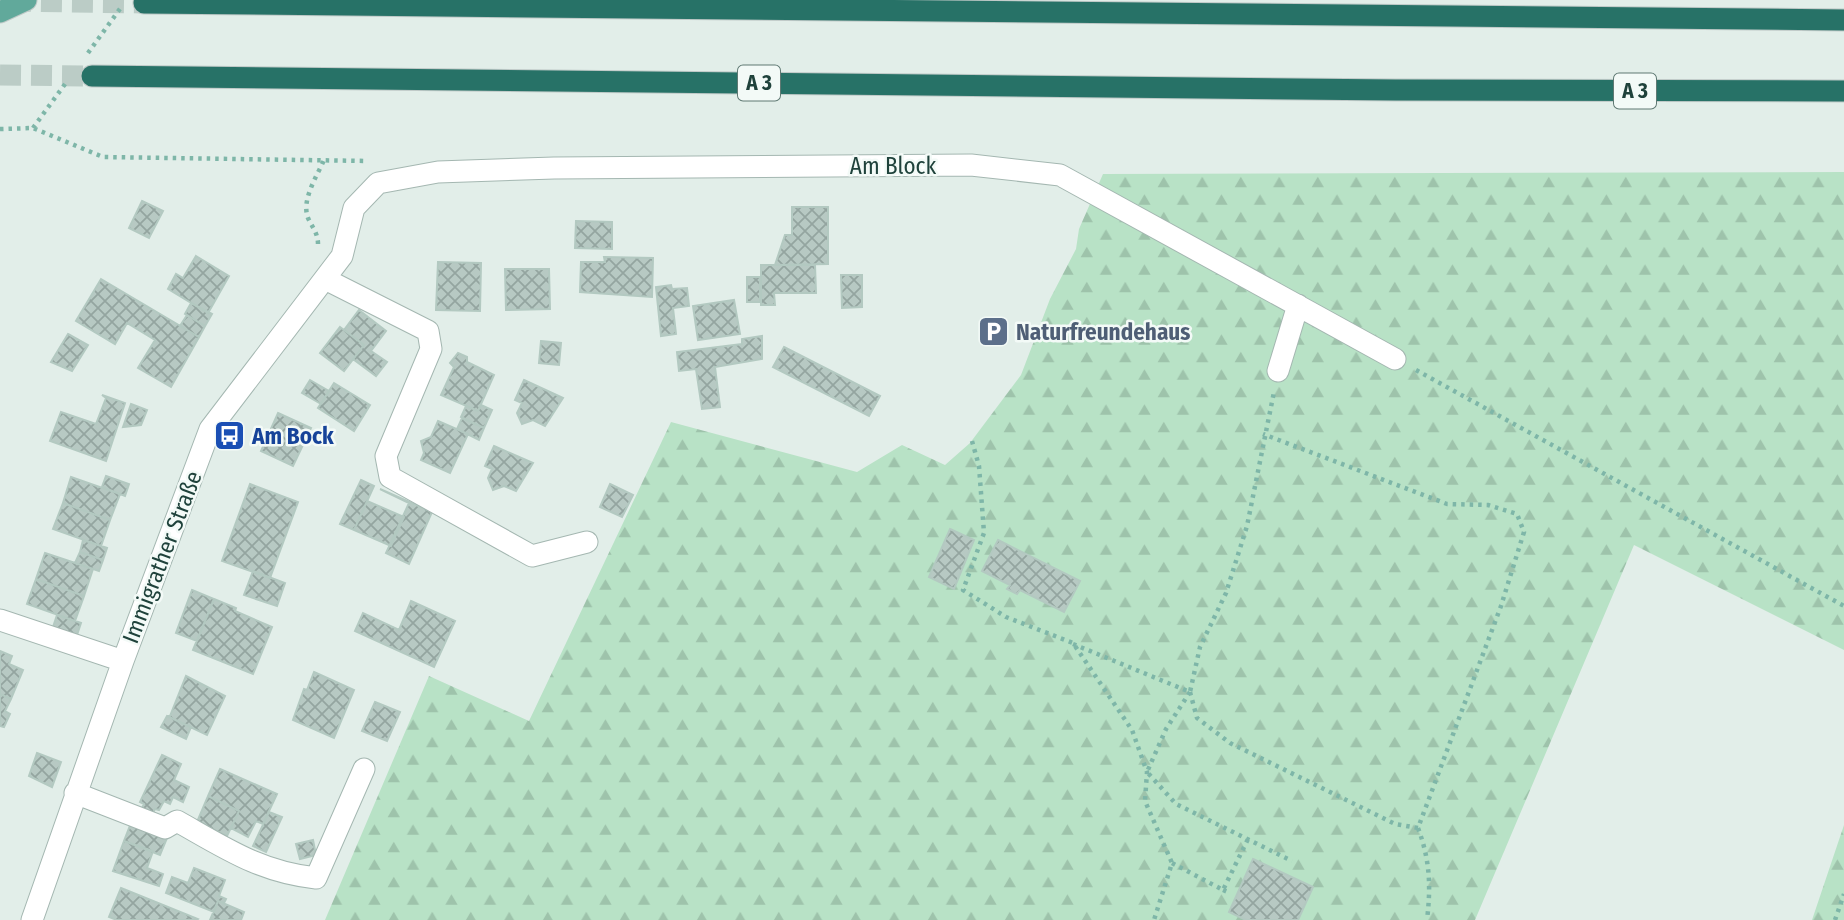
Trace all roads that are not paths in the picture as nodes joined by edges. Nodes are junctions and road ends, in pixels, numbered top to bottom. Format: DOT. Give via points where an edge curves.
graph roads {
  1 [pos="26,0"];
  2 [pos="144,3"];
  3 [pos="0,12"];
  4 [pos="1844,20"];
  5 [pos="92,76"];
  6 [pos="1844,91"];
  7 [pos="354,208"];
  8 [pos="325,279"];
  9 [pos="1298,305"];
  10 [pos="1395,359"];
  11 [pos="1278,372"];
  12 [pos="586,542"];
  13 [pos="0,620"];
  14 [pos="123,661"];
  15 [pos="364,769"];
  16 [pos="75,793"];
  17 [pos="32,920"];
  1 -- 3 [label="main road"];
  2 -- 4 [label="highway"];
  5 -- 6 [label="highway, A 3"];
  7 -- 8 [label="street, Immigrather Straße" via="342,256"];
  7 -- 9 [label="street, Am Block" via="378,183 438,172 971,165 1059,175"];
  8 -- 12 [label="street" via="428,331 431,349 386,456 390,478 532,556"];
  8 -- 14 [label="street, Immigrather Straße" via="210,429"];
  9 -- 10 [label="street, Am Block"];
  9 -- 11 [label="street"];
  13 -- 14 [label="street, Immigrather Straße"];
  14 -- 16 [label="street, Immigrather Straße"];
  15 -- 16 [label="street" via="316,878 283,874 248,861 177,821 164,828"];
  16 -- 17 [label="street, Immigrather Straße"];
}
